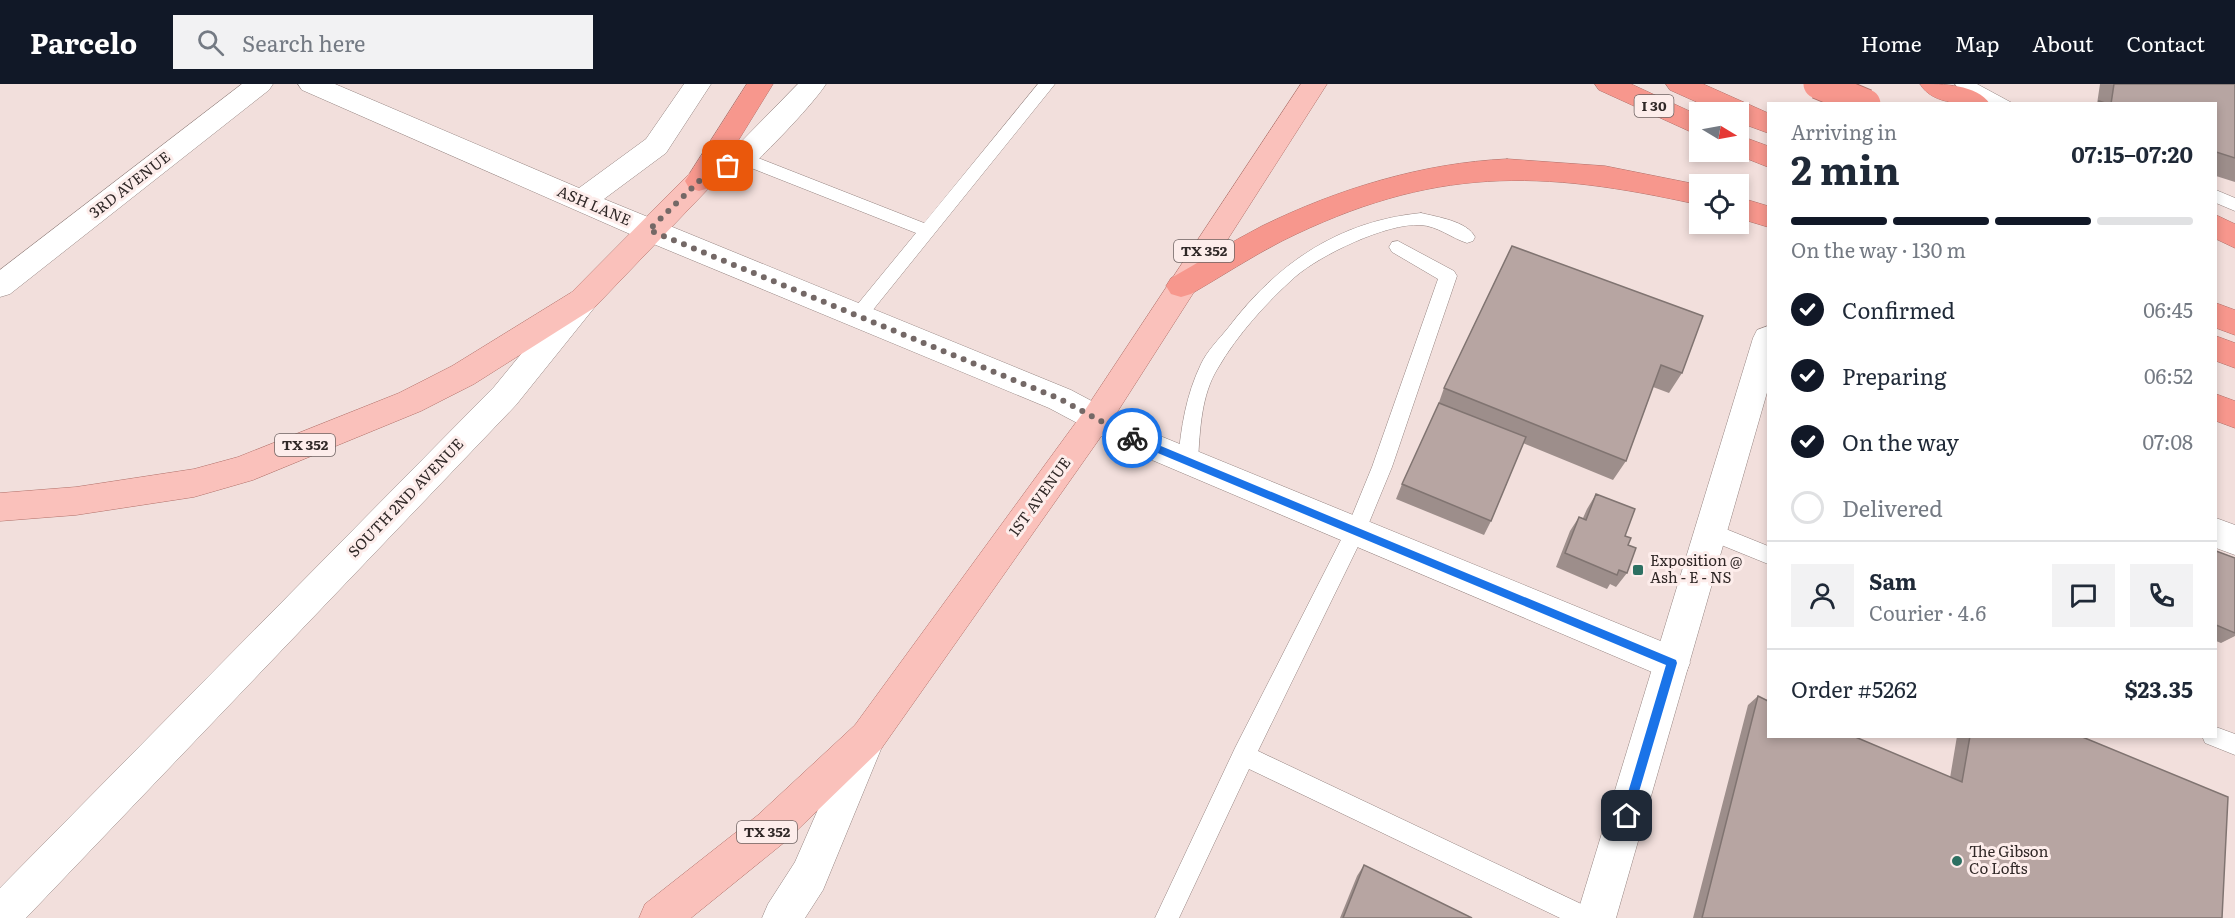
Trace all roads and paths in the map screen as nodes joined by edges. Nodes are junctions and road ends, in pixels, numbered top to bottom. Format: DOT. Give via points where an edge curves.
graph roads {
  1 [pos="260,84"];
  2 [pos="312,84"];
  3 [pos="698,84"];
  4 [pos="760,84"];
  5 [pos="813,84"];
  6 [pos="1047,84"];
  7 [pos="1314,84"];
  8 [pos="1608,84"];
  9 [pos="1679,84"];
  10 [pos="1720,84"];
  11 [pos="1818,84"];
  12 [pos="1850,84"];
  13 [pos="1933,84"];
  14 [pos="1963,84"];
  15 [pos="1844,102"];
  16 [pos="1861,102"];
  17 [pos="1973,102"];
  18 [pos="2003,102"];
  19 [pos="1767,105"];
  20 [pos="1689,123"];
  21 [pos="1767,124"];
  22 [pos="1749,149"];
  23 [pos="1767,157"];
  24 [pos="742,158"];
  25 [pos="699,181"];
  26 [pos="1689,192"];
  27 [pos="2217,196"];
  28 [pos="581,201"];
  29 [pos="2235,205"];
  30 [pos="1749,211"];
  31 [pos="1767,217"];
  32 [pos="2217,227"];
  33 [pos="649,230"];
  34 [pos="928,231"];
  35 [pos="1467,237"];
  36 [pos="2235,237"];
  37 [pos="2217,245"];
  38 [pos="1398,247"];
  39 [pos="2235,253"];
  40 [pos="0,286"];
  41 [pos="1181,286"];
  42 [pos="2217,294"];
  43 [pos="583,300"];
  44 [pos="2235,302"];
  45 [pos="2217,315"];
  46 [pos="858,316"];
  47 [pos="2235,323"];
  48 [pos="2217,348"];
  49 [pos="2235,356"];
  50 [pos="1766,357"];
  51 [pos="2217,407"];
  52 [pos="2235,415"];
  53 [pos="1096,419"];
  54 [pos="1188,461"];
  55 [pos="0,507"];
  56 [pos="1356,530"];
  57 [pos="1710,532"];
  58 [pos="2217,533"];
  59 [pos="2235,540"];
  60 [pos="1767,555"];
  61 [pos="1672,663"];
  62 [pos="868,737"];
  63 [pos="2217,738"];
  64 [pos="2235,745"];
  65 [pos="1244,755"];
  66 [pos="0,916"];
  67 [pos="659,918"];
  68 [pos="782,918"];
  69 [pos="1167,918"];
  70 [pos="1586,918"];
  71 [pos="1596,918"];
  1 -- 40 [label="street, 3RD AVENUE"];
  2 -- 28 [label="street, ASH LANE"];
  3 -- 28 [label="street" via="656,146"];
  4 -- 25 [label="highway"];
  5 -- 24 [label="street, SOUTH 2ND AVENUE"];
  6 -- 34 [label="lane"];
  7 -- 41 [label="main road, 1ST AVENUE / TX 352"];
  8 -- 20 [label="highway, I 30"];
  9 -- 21 [label="highway"];
  10 -- 19 [label="highway"];
  11 -- 16 [label="highway, bridge"];
  12 -- 15 [label="street"];
  13 -- 17 [label="highway"];
  14 -- 18 [label="lane"];
  22 -- 23 [label="highway"];
  24 -- 25 [label="street, SOUTH 2ND AVENUE"];
  24 -- 34 [label="lane"];
  25 -- 33 [label="main road, SOUTH 2ND AVENUE / TX 352"];
  26 -- 41 [label="highway" via="1559,170 1500,169 1445,175 1359,197 1283,229"];
  27 -- 29 [label="lane"];
  28 -- 33 [label="street, ASH LANE"];
  30 -- 31 [label="highway"];
  32 -- 36 [label="highway"];
  33 -- 43 [label="main road, SOUTH 2ND AVENUE / TX 352"];
  33 -- 46 [label="street, ASH LANE"];
  34 -- 46 [label="lane"];
  35 -- 54 [label="lane" via="1448,226 1421,219 1390,222 1352,236 1290,271 1246,317 1209,366 1191,417"];
  37 -- 39 [label="highway"];
  38 -- 56 [label="lane" via="1448,276"];
  41 -- 53 [label="main road, 1ST AVENUE / TX 352"];
  42 -- 44 [label="highway"];
  43 -- 55 [label="main road, TX 352" via="463,375 410,402 242,470 138,493"];
  43 -- 66 [label="street, SOUTH 2ND AVENUE" via="505,396"];
  45 -- 47 [label="highway"];
  46 -- 53 [label="street, ASH LANE" via="1060,399"];
  48 -- 49 [label="highway"];
  50 -- 57 [label="street"];
  51 -- 52 [label="highway"];
  53 -- 54 [label="street, ASH LANE"];
  53 -- 62 [label="main road, 1ST AVENUE / TX 352"];
  54 -- 56 [label="street, ASH LANE"];
  56 -- 61 [label="street, ASH LANE"];
  56 -- 65 [label="lane"];
  57 -- 60 [label="lane"];
  57 -- 61 [label="street"];
  58 -- 59 [label="street"];
  61 -- 71 [label="street"];
  62 -- 67 [label="main road, TX 352" via="772,828"];
  62 -- 68 [label="street, 1ST AVENUE" via="809,876"];
  63 -- 64 [label="lane"];
  65 -- 69 [label="lane"];
  65 -- 70 [label="lane"];
}
